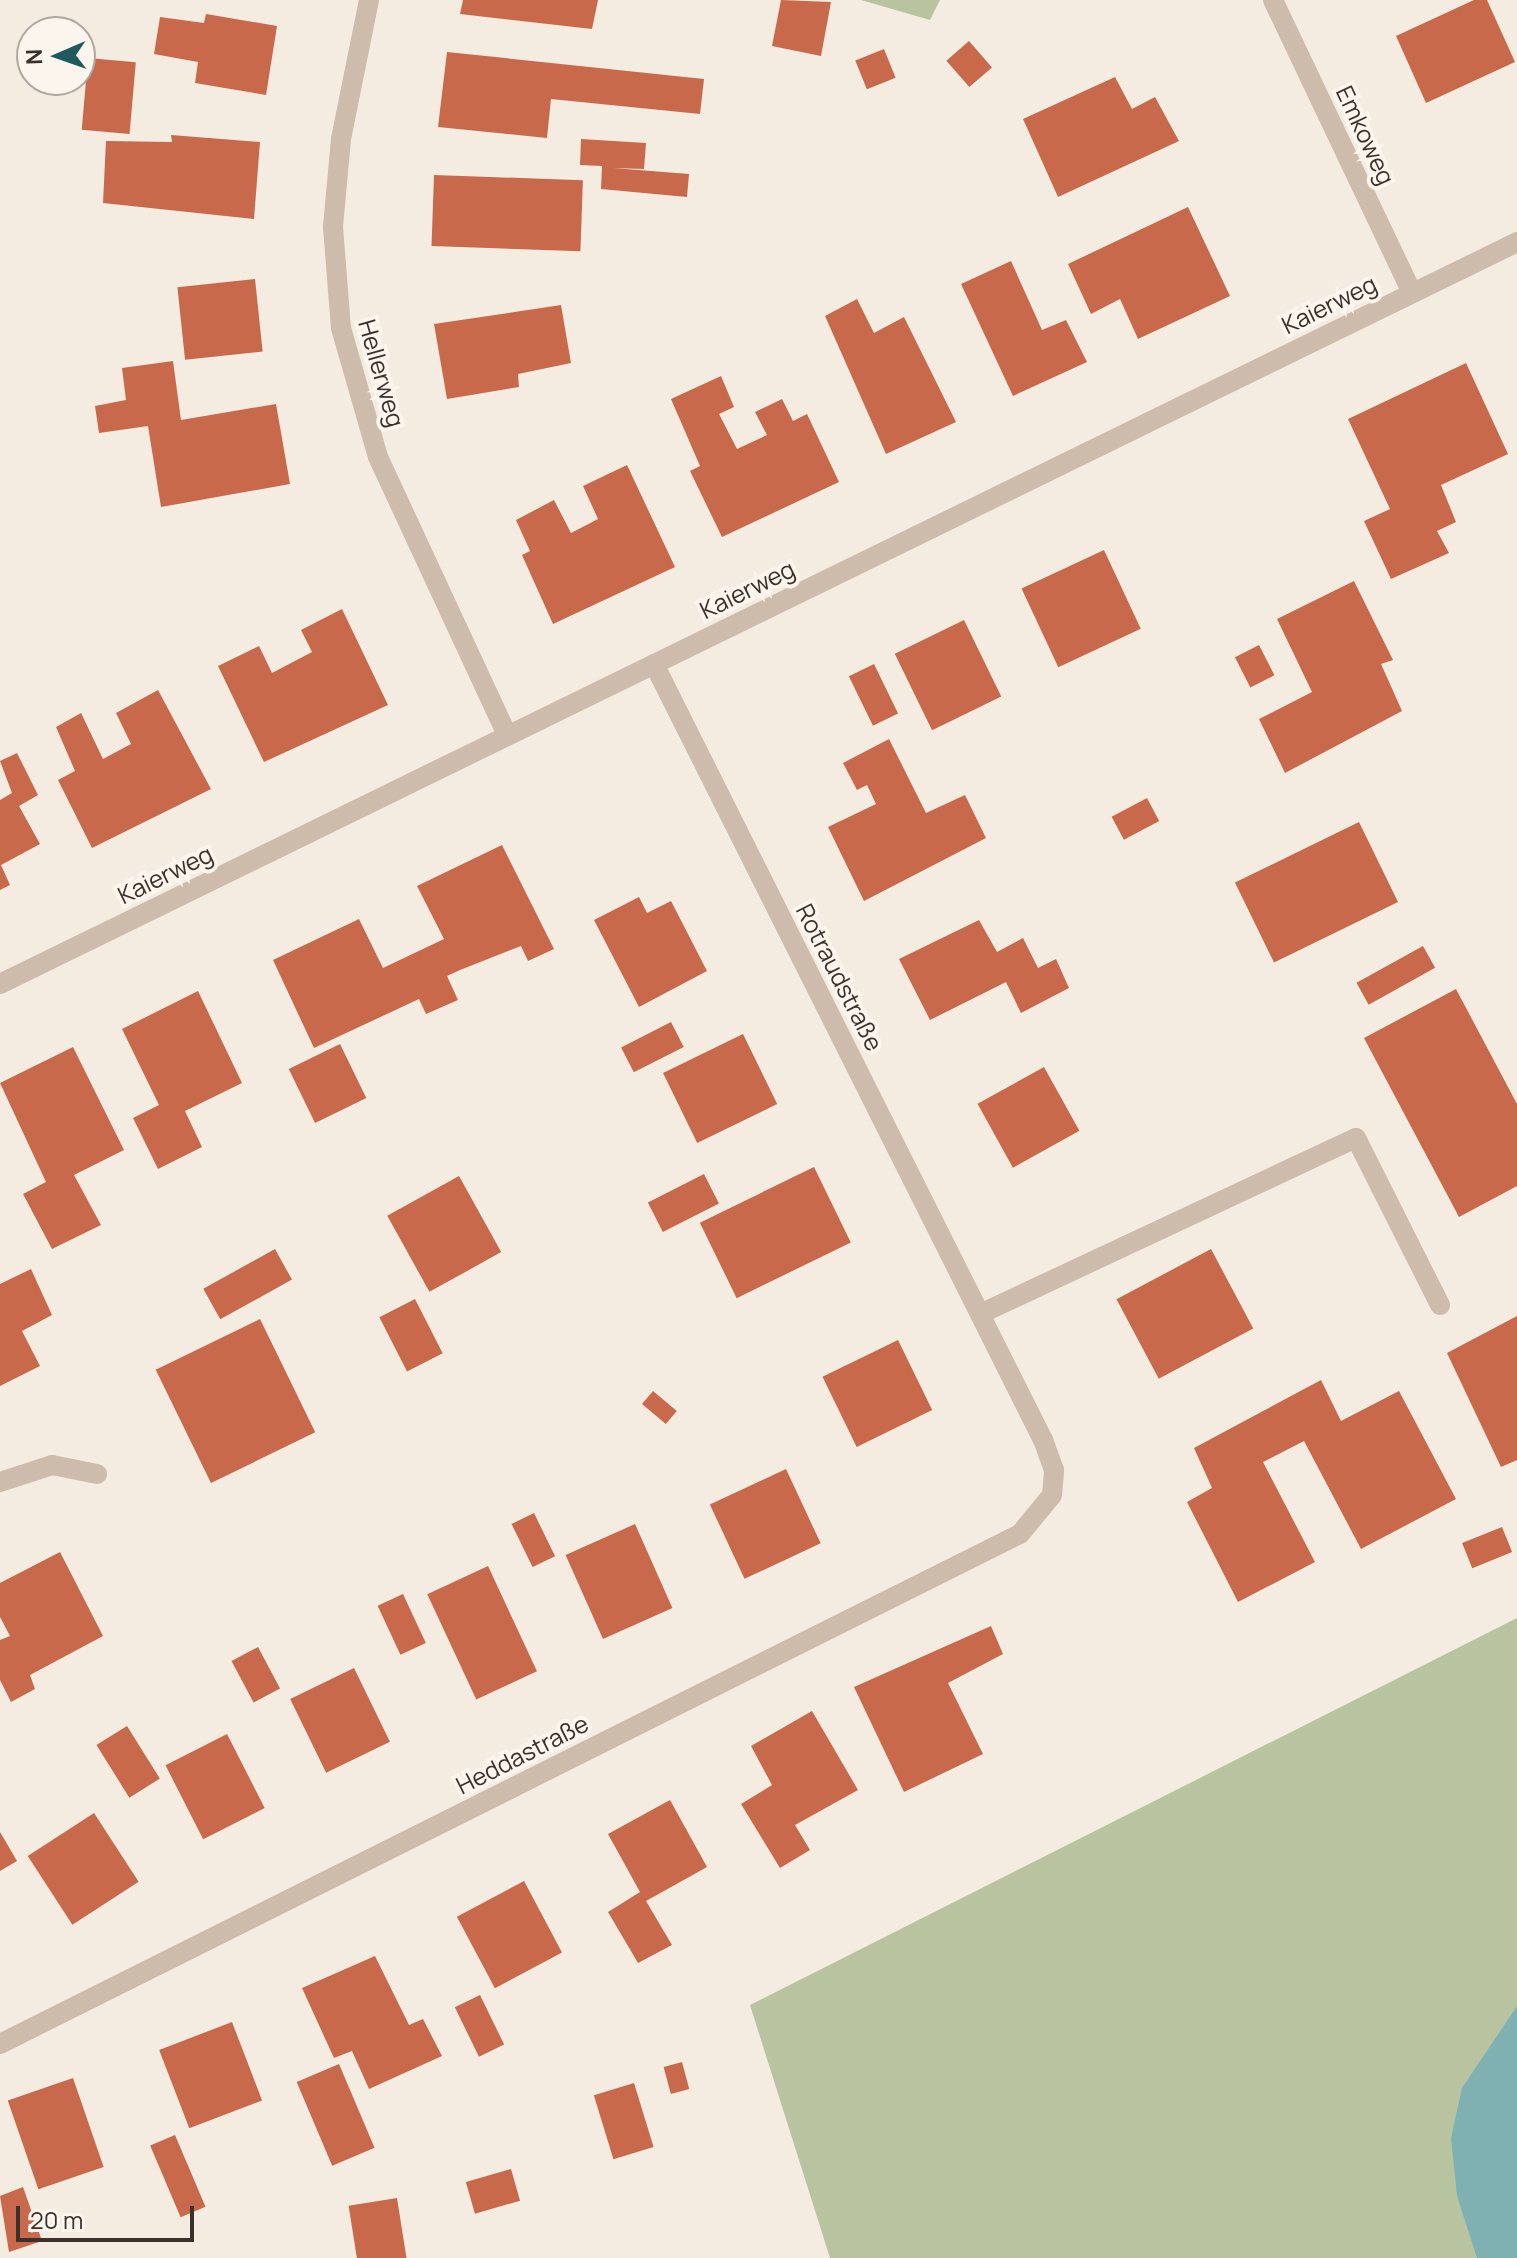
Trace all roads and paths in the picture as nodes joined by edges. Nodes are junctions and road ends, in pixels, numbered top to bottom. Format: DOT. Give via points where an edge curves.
graph roads {
  1 [pos="369,0"];
  2 [pos="1273,0"];
  3 [pos="1517,242"];
  4 [pos="1412,293"];
  5 [pos="654,664"];
  6 [pos="507,735"];
  7 [pos="0,984"];
  8 [pos="1440,1305"];
  9 [pos="980,1314"];
  10 [pos="97,1474"];
  11 [pos="0,1482"];
  12 [pos="1052,1495"];
  13 [pos="0,2044"];
  1 -- 6 [label="street, Hellerweg" via="341,139 336,306 378,457"];
  2 -- 4 [label="street, Emkoweg"];
  3 -- 4 [label="street, Kaierweg"];
  4 -- 5 [label="street, Kaierweg"];
  5 -- 6 [label="street, Kaierweg"];
  5 -- 9 [label="street, Rotraudstraße"];
  6 -- 7 [label="street, Kaierweg"];
  8 -- 9 [label="street" via="1356,1138"];
  9 -- 12 [label="street, Rotraudstraße" via="1043,1440 1054,1470"];
  10 -- 11 [label="street" via="52,1465"];
  12 -- 13 [label="street, Heddastraße" via="1020,1534"];
}
